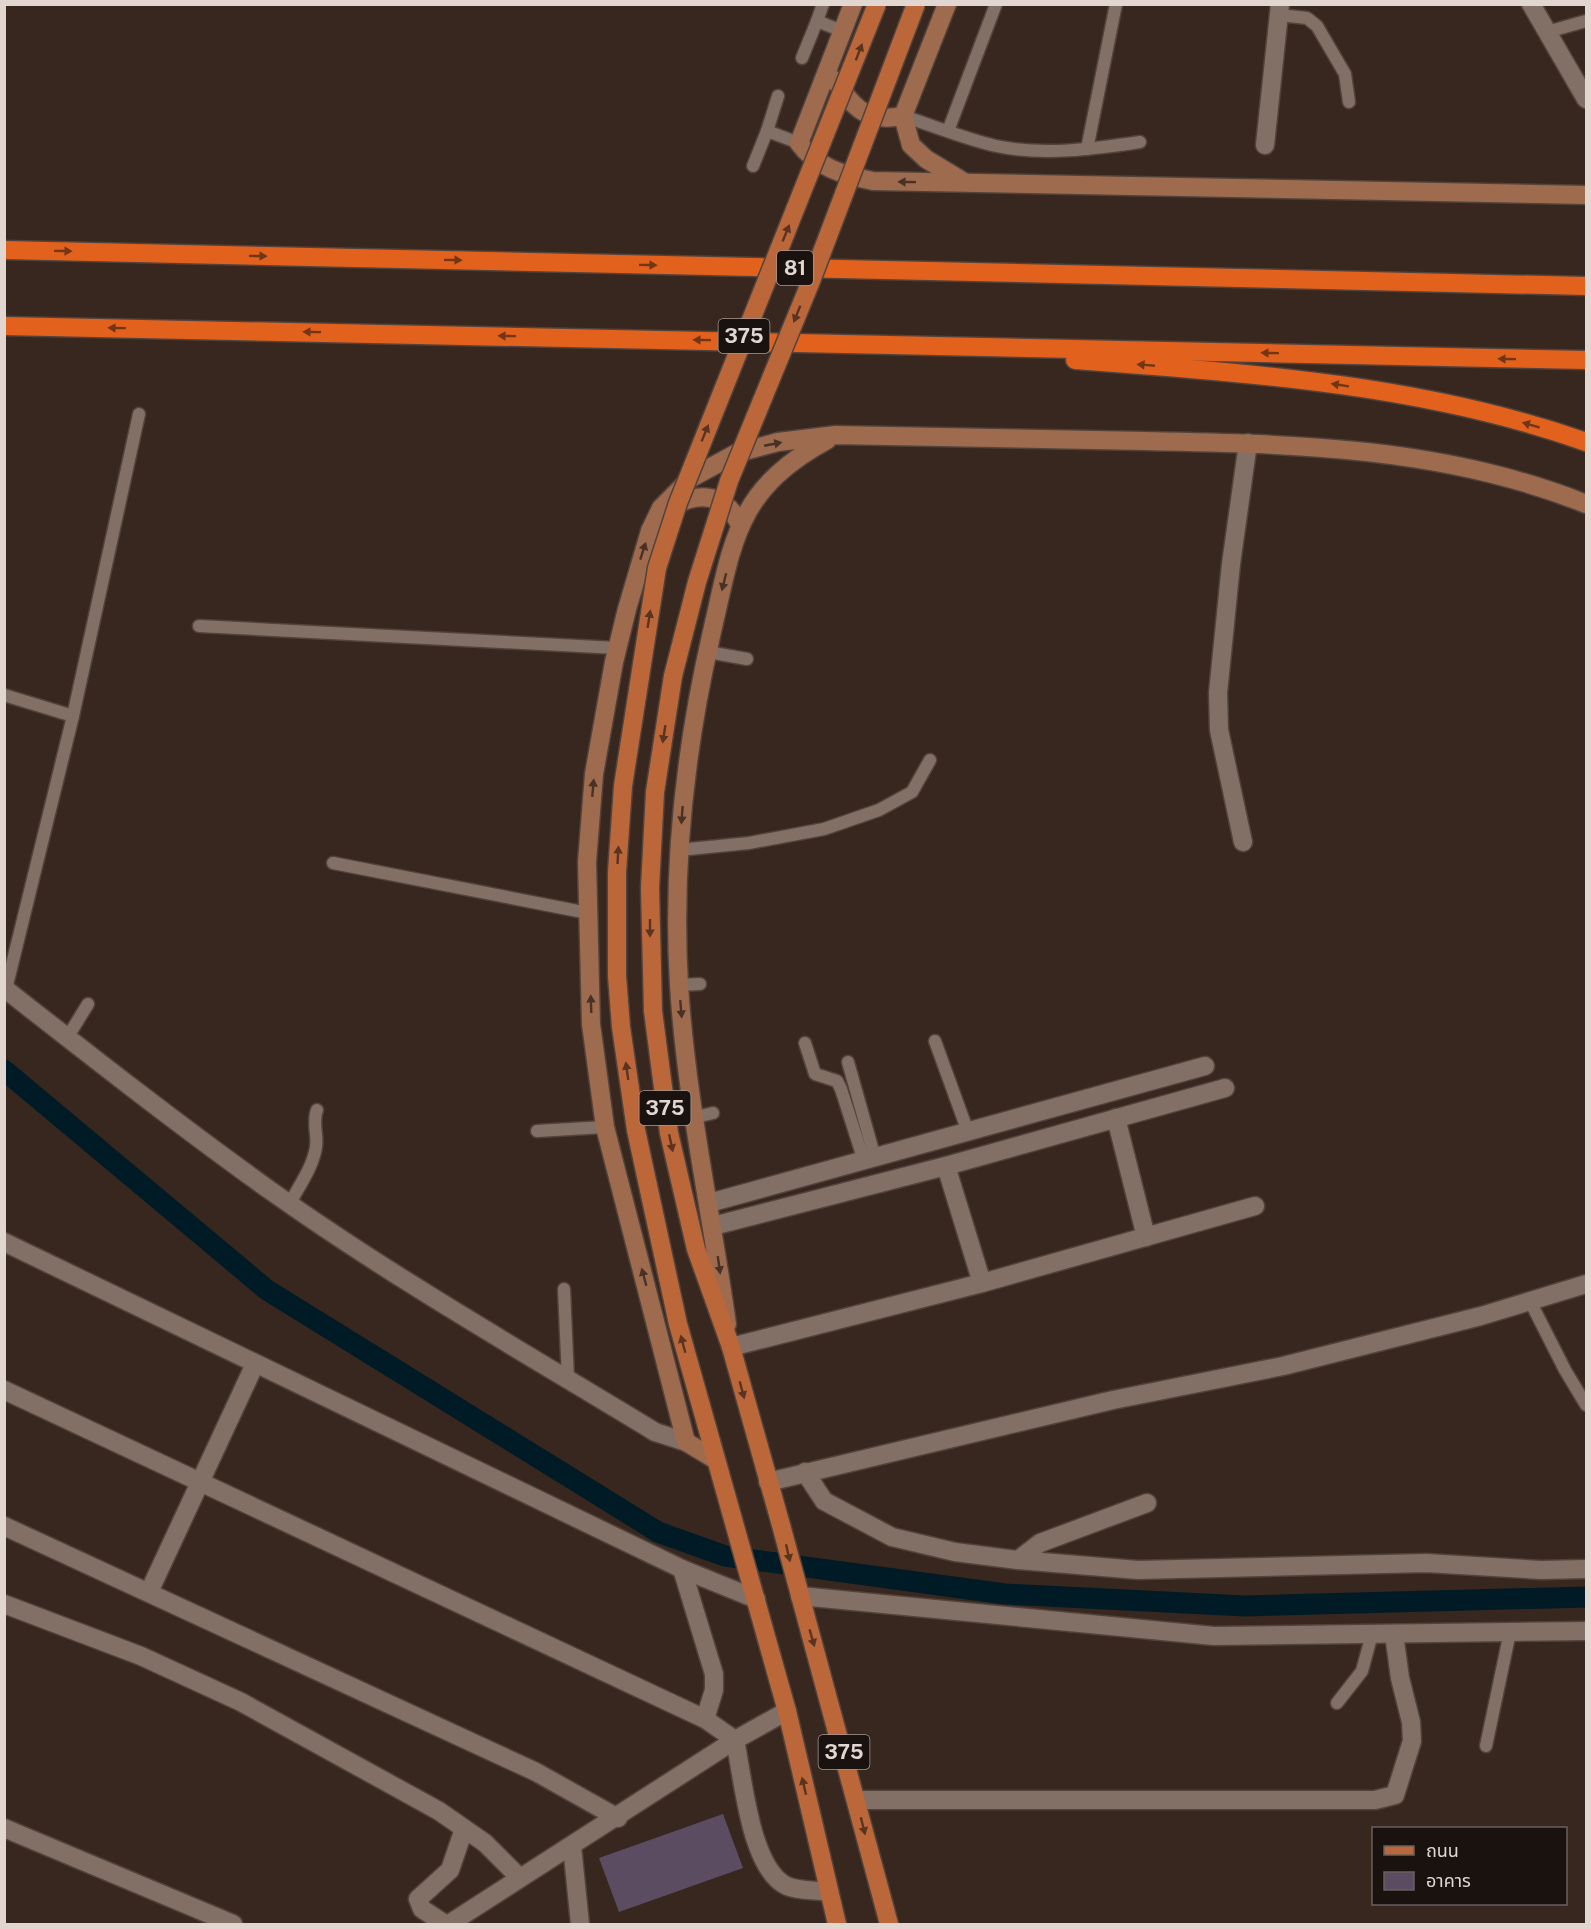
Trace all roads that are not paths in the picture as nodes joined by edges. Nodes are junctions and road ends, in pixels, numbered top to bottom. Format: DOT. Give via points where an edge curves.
graph roads {
  1 [pos="823,4"];
  2 [pos="853,4"];
  3 [pos="877,4"];
  4 [pos="916,4"];
  5 [pos="947,4"];
  6 [pos="996,4"];
  7 [pos="1116,4"];
  8 [pos="1531,4"];
  9 [pos="1279,10"];
  10 [pos="817,21"];
  11 [pos="1587,21"];
  12 [pos="842,31"];
  13 [pos="1547,32"];
  14 [pos="802,58"];
  15 [pos="827,69"];
  16 [pos="778,96"];
  17 [pos="1587,99"];
  18 [pos="1349,102"];
  19 [pos="903,116"];
  20 [pos="766,131"];
  21 [pos="948,131"];
  22 [pos="1140,142"];
  23 [pos="799,143"];
  24 [pos="1265,145"];
  25 [pos="1087,149"];
  26 [pos="753,166"];
  27 [pos="965,183"];
  28 [pos="1587,195"];
  29 [pos="4,250"];
  30 [pos="1587,286"];
  31 [pos="4,326"];
  32 [pos="865,343"];
  33 [pos="1587,360"];
  34 [pos="139,414"];
  35 [pos="836,435"];
  36 [pos="1587,442"];
  37 [pos="1248,443"];
  38 [pos="1587,504"];
  39 [pos="656,517"];
  40 [pos="740,525"];
  41 [pos="199,626"];
  42 [pos="617,648"];
  43 [pos="708,652"];
  44 [pos="747,659"];
  45 [pos="4,695"];
  46 [pos="73,716"];
  47 [pos="930,760"];
  48 [pos="1243,842"];
  49 [pos="679,850"];
  50 [pos="333,863"];
  51 [pos="588,913"];
  52 [pos="679,984"];
  53 [pos="700,984"];
  54 [pos="5,988"];
  55 [pos="88,1004"];
  56 [pos="67,1038"];
  57 [pos="935,1041"];
  58 [pos="805,1042"];
  59 [pos="848,1062"];
  60 [pos="1205,1066"];
  61 [pos="1225,1088"];
  62 [pos="317,1110"];
  63 [pos="1116,1118"];
  64 [pos="605,1127"];
  65 [pos="537,1131"];
  66 [pos="968,1132"];
  67 [pos="869,1159"];
  68 [pos="946,1166"];
  69 [pos="290,1203"];
  70 [pos="709,1203"];
  71 [pos="1255,1206"];
  72 [pos="713,1226"];
  73 [pos="1146,1237"];
  74 [pos="4,1242"];
  75 [pos="982,1283"];
  76 [pos="1587,1284"];
  77 [pos="564,1290"];
  78 [pos="1530,1301"];
  79 [pos="730,1347"];
  80 [pos="255,1364"];
  81 [pos="568,1379"];
  82 [pos="4,1390"];
  83 [pos="1587,1405"];
  84 [pos="686,1442"];
  85 [pos="716,1460"];
  86 [pos="805,1473"];
  87 [pos="202,1482"];
  88 [pos="768,1482"];
  89 [pos="1147,1503"];
  90 [pos="4,1526"];
  91 [pos="1018,1560"];
  92 [pos="682,1569"];
  93 [pos="1587,1569"];
  94 [pos="797,1589"];
  95 [pos="149,1593"];
  96 [pos="756,1599"];
  97 [pos="4,1604"];
  98 [pos="1587,1631"];
  99 [pos="1510,1632"];
  100 [pos="1372,1634"];
  101 [pos="1394,1634"];
  102 [pos="1337,1703"];
  103 [pos="787,1711"];
  104 [pos="705,1719"];
  105 [pos="735,1740"];
  106 [pos="1486,1746"];
  107 [pos="856,1800"];
  108 [pos="618,1818"];
  109 [pos="4,1828"];
  110 [pos="464,1829"];
  111 [pos="572,1846"];
  112 [pos="520,1878"];
  113 [pos="828,1892"];
  114 [pos="233,1924"];
  115 [pos="447,1924"];
  116 [pos="579,1924"];
  117 [pos="837,1924"];
  118 [pos="889,1924"];
  1 -- 10 [label="lane"];
  2 -- 12 [label="main road"];
  85 -- 3 [label="main road, 375, one-way, bridge" via="678,1324 651,1202 621,1027 616,926 619,830 628,744 657,568 678,504"];
  4 -- 79 [label="main road, 375, one-way, bridge" via="811,281 729,481 673,676 655,792 650,952 653,1011 669,1133 686,1212"];
  5 -- 19 [label="main road"];
  6 -- 21 [label="lane"];
  7 -- 25 [label="lane"];
  8 -- 13 [label="street"];
  9 -- 18 [label="lane" via="1307,18 1317,26 1345,74"];
  9 -- 24 [label="street"];
  10 -- 12 [label="lane"];
  10 -- 14 [label="lane"];
  11 -- 13 [label="lane"];
  12 -- 15 [label="main road"];
  13 -- 17 [label="street"];
  15 -- 19 [label="main road" via="850,103 861,112 887,119"];
  15 -- 23 [label="main road"];
  16 -- 20 [label="lane"];
  19 -- 21 [label="lane"];
  19 -- 27 [label="main road" via="911,145"];
  20 -- 23 [label="lane"];
  20 -- 26 [label="lane"];
  21 -- 25 [label="lane" via="1005,147"];
  22 -- 25 [label="lane"];
  27 -- 23 [label="main road, one-way" via="873,181 840,174 808,156"];
  27 -- 28 [label="main road"];
  29 -- 30 [label="highway, 81, one-way"];
  32 -- 31 [label="highway, one-way"];
  33 -- 32 [label="highway, one-way"];
  36 -- 32 [label="highway, one-way" via="1446,403 1317,382"];
  34 -- 46 [label="lane"];
  35 -- 37 [label="main road"];
  39 -- 35 [label="main road, one-way" via="682,485 721,460 777,442"];
  35 -- 40 [label="main road" via="774,476 756,496"];
  37 -- 38 [label="main road" via="1404,455 1496,474"];
  37 -- 48 [label="street" via="1218,693 1219,730"];
  39 -- 40 [label="main road" via="689,498 711,496 730,509"];
  42 -- 39 [label="main road, one-way"];
  40 -- 43 [label="main road, one-way"];
  41 -- 42 [label="lane"];
  51 -- 42 [label="main road, one-way" via="587,862 594,774"];
  43 -- 44 [label="lane"];
  43 -- 49 [label="main road, one-way" via="691,746"];
  45 -- 46 [label="lane"];
  46 -- 54 [label="lane"];
  47 -- 49 [label="lane" via="912,792 879,810 824,829 749,843"];
  49 -- 52 [label="main road"];
  50 -- 51 [label="lane"];
  64 -- 51 [label="main road, one-way" via="591,1024"];
  52 -- 53 [label="lane"];
  52 -- 70 [label="main road, one-way" via="704,1115"];
  54 -- 56 [label="street"];
  55 -- 56 [label="lane"];
  56 -- 69 [label="street"];
  57 -- 66 [label="lane"];
  58 -- 67 [label="lane" via="815,1074 837,1081"];
  59 -- 67 [label="lane"];
  60 -- 66 [label="street"];
  61 -- 63 [label="street"];
  62 -- 69 [label="lane" via="312,1161"];
  63 -- 68 [label="street"];
  63 -- 73 [label="street"];
  64 -- 65 [label="lane"];
  84 -- 64 [label="main road, one-way"];
  66 -- 67 [label="street"];
  67 -- 70 [label="street"];
  68 -- 72 [label="street"];
  68 -- 75 [label="street"];
  69 -- 81 [label="street" via="442,1303"];
  70 -- 72 [label="main road"];
  71 -- 73 [label="street"];
  72 -- 79 [label="main road, one-way"];
  73 -- 75 [label="street"];
  74 -- 80 [label="street"];
  75 -- 79 [label="street"];
  76 -- 78 [label="street"];
  77 -- 81 [label="lane"];
  78 -- 83 [label="lane"];
  78 -- 86 [label="street" via="1283,1366 1113,1400"];
  79 -- 88 [label="main road, 375, one-way"];
  80 -- 87 [label="street"];
  80 -- 92 [label="street"];
  81 -- 84 [label="street" via="655,1432"];
  82 -- 87 [label="street"];
  84 -- 85 [label="main road"];
  85 -- 96 [label="main road, 375"];
  86 -- 88 [label="street"];
  86 -- 91 [label="street" via="824,1501 892,1537 934,1548"];
  87 -- 95 [label="street"];
  87 -- 104 [label="street"];
  88 -- 94 [label="main road, 375, one-way"];
  89 -- 91 [label="street" via="1040,1544"];
  90 -- 95 [label="street"];
  91 -- 93 [label="street" via="1138,1570 1426,1563"];
  92 -- 96 [label="street"];
  92 -- 104 [label="street" via="714,1674 714,1690"];
  94 -- 100 [label="street" via="1214,1636"];
  94 -- 107 [label="main road, 375, one-way"];
  95 -- 108 [label="street" via="536,1772"];
  96 -- 103 [label="main road, 375"];
  97 -- 110 [label="street" via="141,1656 241,1702 439,1811"];
  98 -- 99 [label="street"];
  99 -- 101 [label="street"];
  99 -- 106 [label="lane"];
  100 -- 101 [label="street"];
  100 -- 102 [label="lane" via="1362,1671"];
  101 -- 107 [label="street" via="1412,1741 1395,1795 1376,1800"];
  103 -- 105 [label="street"];
  113 -- 103 [label="main road, 375, one-way"];
  104 -- 105 [label="street"];
  105 -- 108 [label="street"];
  105 -- 113 [label="street" via="757,1850 769,1873 787,1886"];
  107 -- 118 [label="main road, 375, one-way"];
  108 -- 111 [label="street"];
  109 -- 114 [label="street"];
  110 -- 112 [label="street" via="485,1843"];
  110 -- 115 [label="street" via="450,1870 418,1899 422,1909"];
  111 -- 112 [label="street"];
  111 -- 116 [label="street"];
  112 -- 115 [label="street"];
  113 -- 117 [label="main road, 375"];
}
